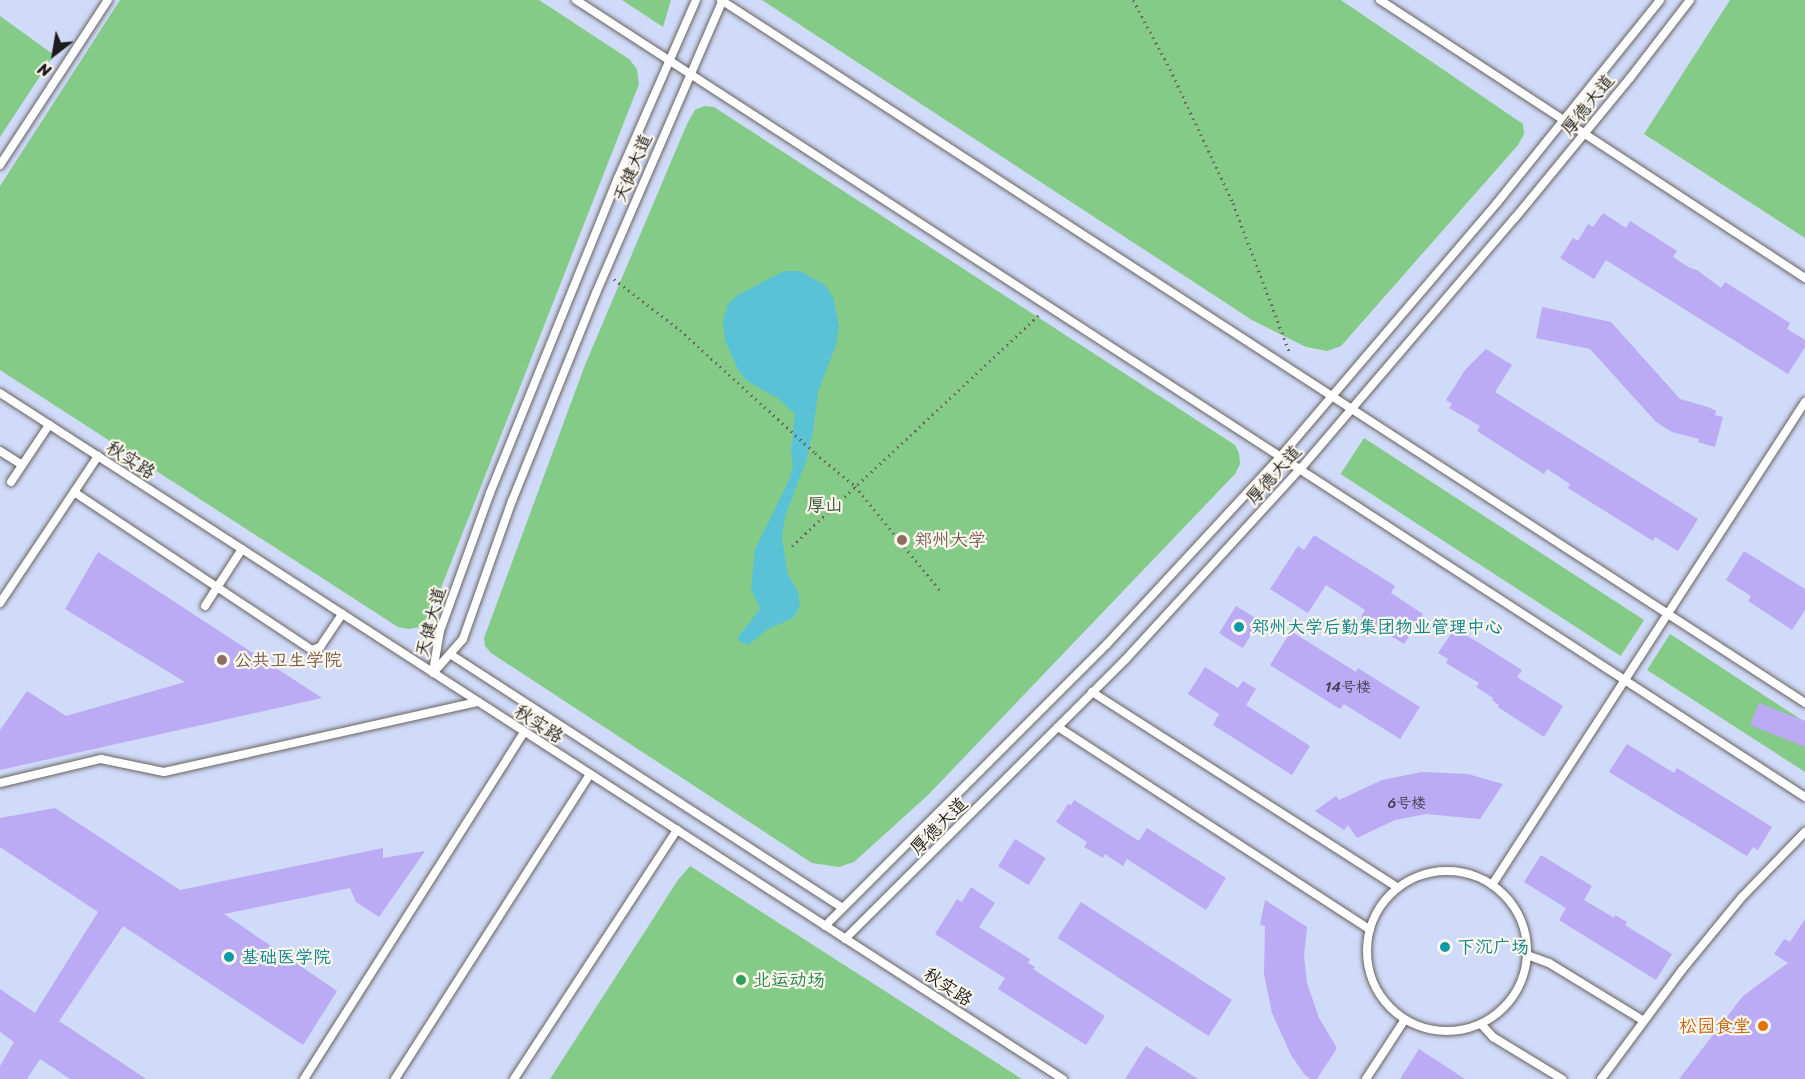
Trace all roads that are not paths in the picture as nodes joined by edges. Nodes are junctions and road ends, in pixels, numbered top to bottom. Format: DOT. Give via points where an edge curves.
graph roads {
  1 [pos="108,0"];
  2 [pos="576,0"];
  3 [pos="696,0"];
  4 [pos="722,0"];
  5 [pos="1380,0"];
  6 [pos="1660,0"];
  7 [pos="1690,0"];
  8 [pos="669,61"];
  9 [pos="690,74"];
  10 [pos="1564,121"];
  11 [pos="1584,134"];
  12 [pos="0,165"];
  13 [pos="1805,278"];
  14 [pos="0,393"];
  15 [pos="1332,396"];
  16 [pos="1805,402"];
  17 [pos="1352,409"];
  18 [pos="49,425"];
  19 [pos="0,451"];
  20 [pos="98,456"];
  21 [pos="1280,457"];
  22 [pos="22,465"];
  23 [pos="1300,470"];
  24 [pos="11,482"];
  25 [pos="74,492"];
  26 [pos="242,549"];
  27 [pos="217,587"];
  28 [pos="0,603"];
  29 [pos="205,606"];
  30 [pos="342,614"];
  31 [pos="1668,614"];
  32 [pos="450,654"];
  33 [pos="433,673"];
  34 [pos="1624,680"];
  35 [pos="1092,692"];
  36 [pos="478,702"];
  37 [pos="1805,703"];
  38 [pos="1058,727"];
  39 [pos="525,732"];
  40 [pos="590,774"];
  41 [pos="0,783"];
  42 [pos="1805,797"];
  43 [pos="677,830"];
  44 [pos="1805,832"];
  45 [pos="1492,885"];
  46 [pos="1398,888"];
  47 [pos="842,908"];
  48 [pos="825,926"];
  49 [pos="1370,930"];
  50 [pos="845,939"];
  51 [pos="1527,955"];
  52 [pos="1404,1021"];
  53 [pos="1644,1021"];
  54 [pos="1481,1024"];
  55 [pos="304,1079"];
  56 [pos="394,1079"];
  57 [pos="514,1079"];
  58 [pos="1063,1079"];
  59 [pos="1366,1079"];
  60 [pos="1562,1079"];
  61 [pos="1601,1079"];
  1 -- 12 [label="lane"];
  2 -- 8 [label="lane"];
  3 -- 8 [label="lane, 天健大道"];
  4 -- 9 [label="lane, 天健大道"];
  4 -- 15 [label="lane"];
  5 -- 10 [label="lane"];
  6 -- 10 [label="lane, 厚德大道"];
  7 -- 11 [label="lane, 厚德大道"];
  8 -- 9 [label="lane"];
  8 -- 33 [label="lane, 天健大道" via="490,493 440,631"];
  9 -- 21 [label="lane"];
  9 -- 32 [label="lane, 天健大道" via="512,501 464,639"];
  10 -- 11 [label="lane"];
  10 -- 15 [label="lane, 厚德大道"];
  11 -- 13 [label="lane"];
  11 -- 17 [label="lane, 厚德大道"];
  14 -- 18 [label="lane, 秋实路"];
  15 -- 17 [label="lane"];
  15 -- 21 [label="lane, 厚德大道"];
  16 -- 31 [label="lane"];
  17 -- 23 [label="lane, 厚德大道"];
  17 -- 31 [label="lane"];
  18 -- 20 [label="lane, 秋实路"];
  18 -- 22 [label="lane"];
  19 -- 22 [label="lane"];
  20 -- 25 [label="lane"];
  20 -- 26 [label="lane, 秋实路"];
  21 -- 23 [label="lane"];
  21 -- 47 [label="lane, 厚德大道" via="1107,644"];
  22 -- 24 [label="lane"];
  23 -- 34 [label="lane"];
  23 -- 35 [label="lane, 厚德大道"];
  25 -- 27 [label="lane"];
  25 -- 28 [label="lane"];
  26 -- 27 [label="lane"];
  26 -- 30 [label="lane, 秋实路"];
  27 -- 29 [label="lane"];
  27 -- 30 [label="lane" via="312,650 320,647"];
  30 -- 33 [label="lane, 秋实路"];
  31 -- 34 [label="lane"];
  31 -- 37 [label="lane"];
  32 -- 33 [label="lane, 天健大道"];
  32 -- 47 [label="lane"];
  33 -- 36 [label="lane, 秋实路"];
  34 -- 42 [label="lane"];
  34 -- 45 [label="lane"];
  35 -- 38 [label="lane, 厚德大道"];
  35 -- 46 [label="lane"];
  36 -- 39 [label="lane, 秋实路"];
  36 -- 41 [label="lane" via="164,772 101,759"];
  38 -- 49 [label="lane"];
  38 -- 50 [label="lane, 厚德大道"];
  39 -- 40 [label="lane, 秋实路"];
  39 -- 55 [label="lane"];
  40 -- 43 [label="lane, 秋实路"];
  40 -- 56 [label="lane"];
  43 -- 48 [label="lane, 秋实路"];
  43 -- 57 [label="lane"];
  44 -- 53 [label="lane" via="1742,897"];
  45 -- 46 [label="lane" via="1476,875 1447,871 1417,876"];
  45 -- 51 [label="lane" via="1519,916"];
  46 -- 49 [label="lane" via="1376,914"];
  47 -- 48 [label="lane, 厚德大道"];
  48 -- 50 [label="lane, 秋实路"];
  49 -- 52 [label="lane" via="1366,954 1374,982"];
  50 -- 58 [label="lane, 秋实路"];
  51 -- 53 [label="lane" via="1549,963"];
  51 -- 54 [label="lane" via="1524,974 1510,1000"];
  52 -- 54 [label="lane" via="1444,1030"];
  52 -- 59 [label="lane"];
  53 -- 61 [label="lane"];
  54 -- 60 [label="lane" via="1493,1037"];
}
